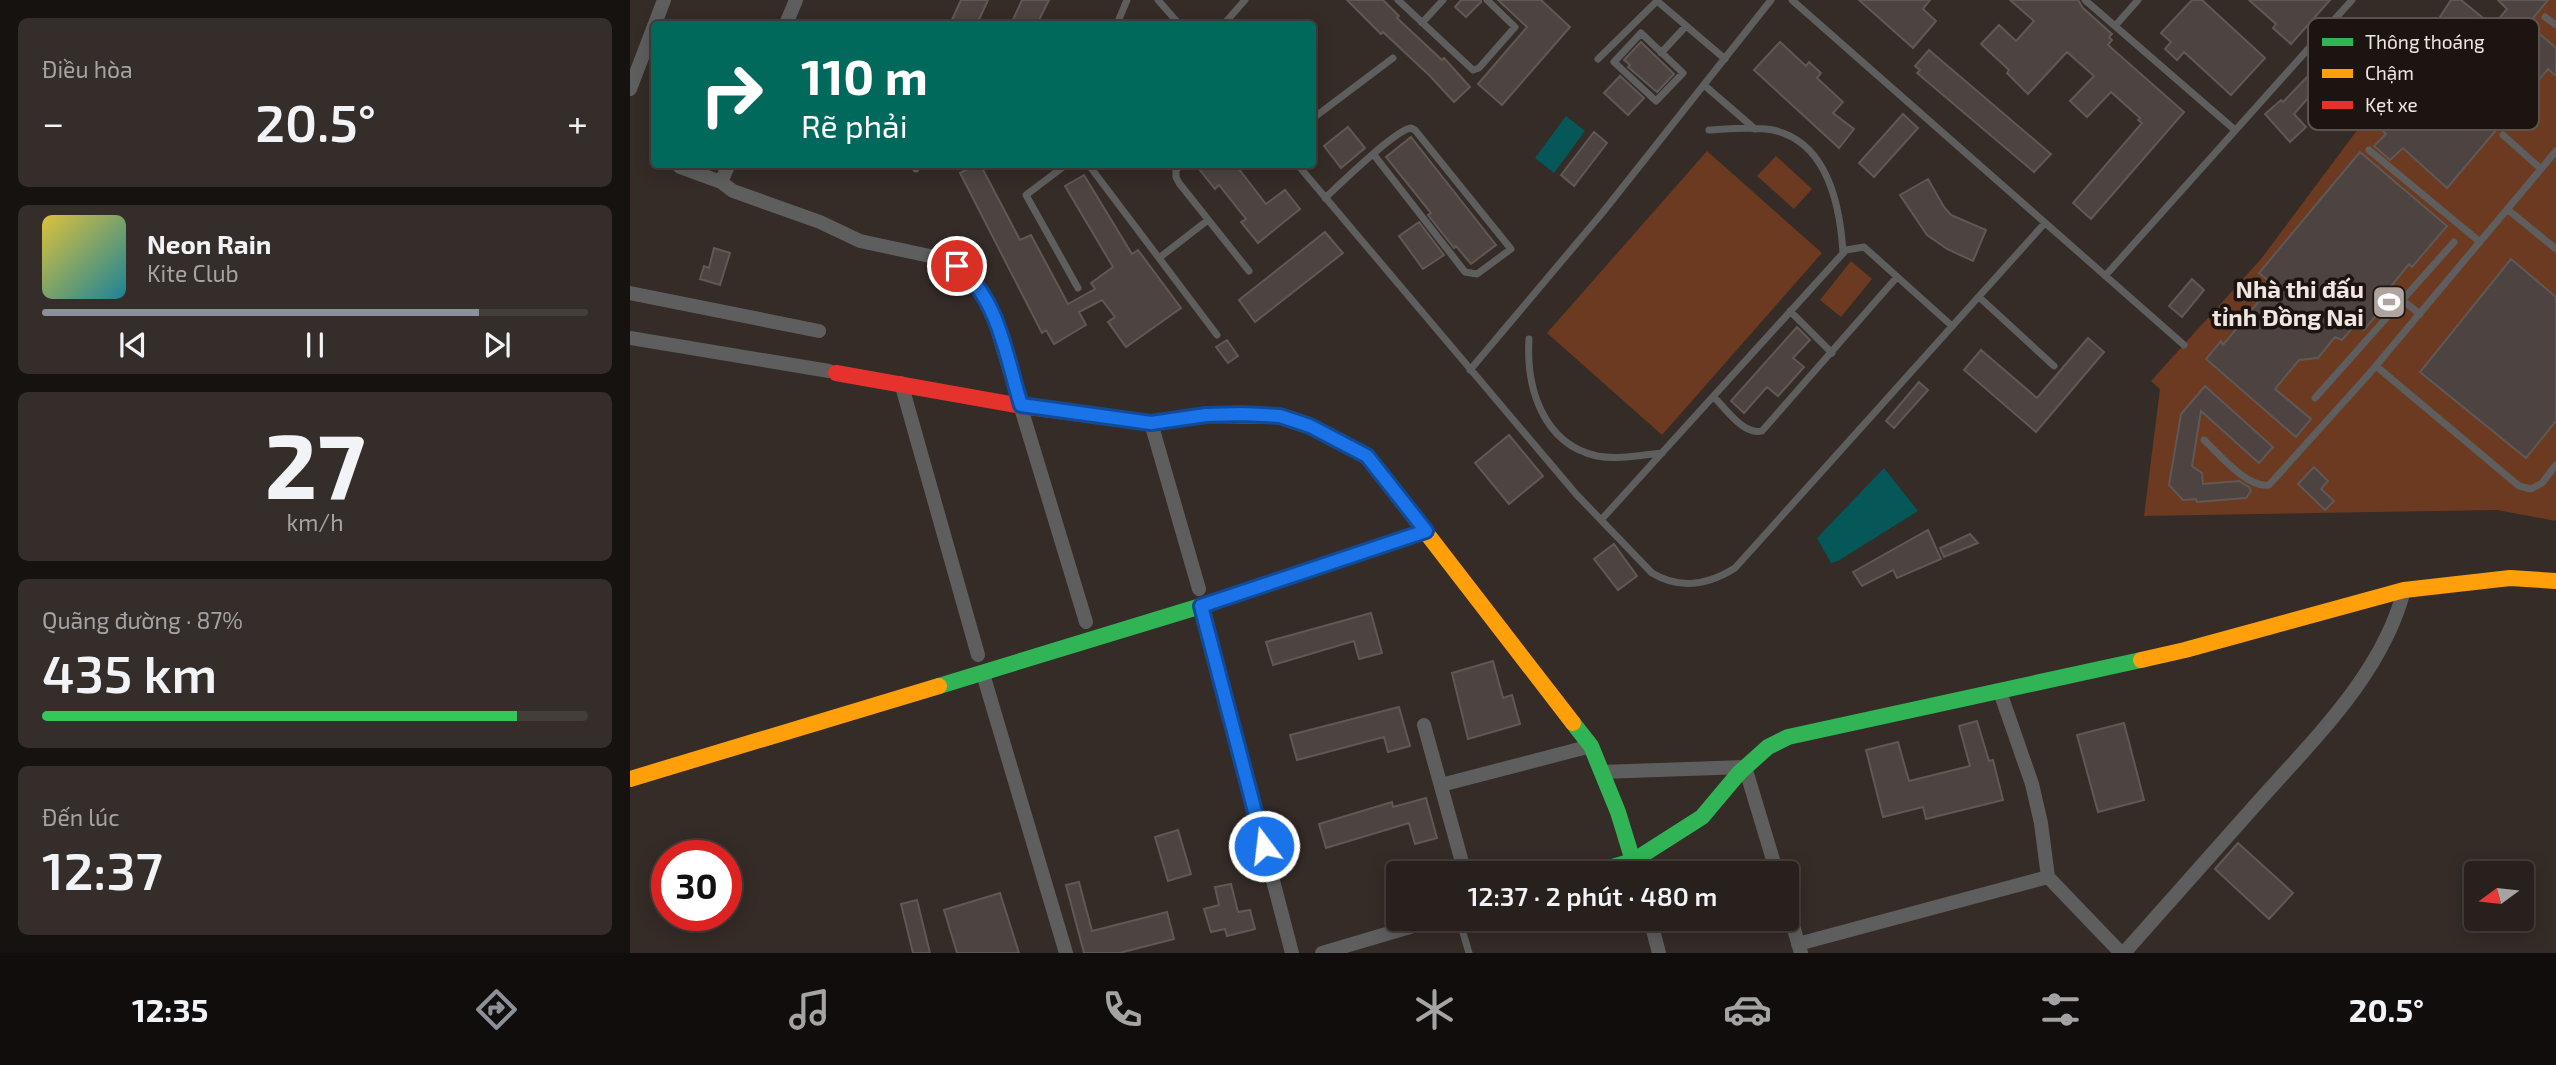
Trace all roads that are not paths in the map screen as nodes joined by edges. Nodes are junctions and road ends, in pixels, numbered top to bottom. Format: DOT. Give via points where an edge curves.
graph roads {
  1 [pos="796,0"];
  2 [pos="1127,0"];
  3 [pos="1158,0"];
  4 [pos="1245,0"];
  5 [pos="1398,0"];
  6 [pos="1443,0"];
  7 [pos="1487,0"];
  8 [pos="1657,0"];
  9 [pos="1772,0"];
  10 [pos="1792,0"];
  11 [pos="2085,0"];
  12 [pos="2138,0"];
  13 [pos="2352,0"];
  14 [pos="659,2"];
  15 [pos="2544,17"];
  16 [pos="2336,18"];
  17 [pos="653,21"];
  18 [pos="787,21"];
  19 [pos="1118,21"];
  20 [pos="1176,21"];
  21 [pos="1227,21"];
  22 [pos="1422,23"];
  23 [pos="2556,25"];
  24 [pos="651,26"];
  25 [pos="1686,26"];
  26 [pos="2115,26"];
  27 [pos="2308,49"];
  28 [pos="1661,52"];
  29 [pos="1393,58"];
  30 [pos="1724,59"];
  31 [pos="1598,60"];
  32 [pos="1704,85"];
  33 [pos="630,89"];
  34 [pos="1316,116"];
  35 [pos="1755,129"];
  36 [pos="1709,130"];
  37 [pos="2235,130"];
  38 [pos="2503,135"];
  39 [pos="2369,150"];
  40 [pos="2556,151"];
  41 [pos="1374,155"];
  42 [pos="683,168"];
  43 [pos="727,168"];
  44 [pos="1061,168"];
  45 [pos="1091,168"];
  46 [pos="1178,168"];
  47 [pos="1300,168"];
  48 [pos="2541,169"];
  49 [pos="722,182"];
  50 [pos="1325,198"];
  51 [pos="2507,209"];
  52 [pos="1208,220"];
  53 [pos="2044,224"];
  54 [pos="2454,242"];
  55 [pos="2480,242"];
  56 [pos="2556,249"];
  57 [pos="1843,252"];
  58 [pos="1159,258"];
  59 [pos="1249,271"];
  60 [pos="2105,276"];
  61 [pos="1897,277"];
  62 [pos="1078,288"];
  63 [pos="630,293"];
  64 [pos="1979,297"];
  65 [pos="2402,300"];
  66 [pos="1790,311"];
  67 [pos="2420,314"];
  68 [pos="1952,326"];
  69 [pos="819,331"];
  70 [pos="1216,335"];
  71 [pos="630,338"];
  72 [pos="1529,339"];
  73 [pos="2184,345"];
  74 [pos="1832,353"];
  75 [pos="2054,366"];
  76 [pos="2376,366"];
  77 [pos="1470,370"];
  78 [pos="833,372"];
  79 [pos="901,383"];
  80 [pos="1714,397"];
  81 [pos="2315,398"];
  82 [pos="1021,405"];
  83 [pos="1151,423"];
  84 [pos="2204,440"];
  85 [pos="1663,453"];
  86 [pos="2556,465"];
  87 [pos="1601,520"];
  88 [pos="1426,531"];
  89 [pos="2556,580"];
  90 [pos="1199,589"];
  91 [pos="2404,590"];
  92 [pos="1201,606"];
  93 [pos="1086,622"];
  94 [pos="978,655"];
  95 [pos="983,674"];
  96 [pos="2000,692"];
  97 [pos="1424,725"];
  98 [pos="1591,746"];
  99 [pos="1745,767"];
  100 [pos="1601,772"];
  101 [pos="630,779"];
  102 [pos="1441,785"];
  103 [pos="1462,861"];
  104 [pos="1633,861"];
  105 [pos="1643,861"];
  106 [pos="1773,861"];
  107 [pos="2048,877"];
  108 [pos="1396,931"];
  109 [pos="1463,931"];
  110 [pos="1653,931"];
  111 [pos="1795,931"];
  112 [pos="1800,948"];
  113 [pos="1066,953"];
  114 [pos="1292,953"];
  115 [pos="1322,953"];
  116 [pos="1469,953"];
  117 [pos="1659,953"];
  118 [pos="2123,953"];
  1 -- 18 [label="street"];
  2 -- 19 [label="lane"];
  3 -- 20 [label="lane"];
  4 -- 21 [label="lane"];
  5 -- 22 [label="lane"];
  6 -- 22 [label="lane"];
  7 -- 22 [label="lane" via="1515,27 1479,68 1468,67"];
  8 -- 25 [label="lane"];
  8 -- 31 [label="lane"];
  9 -- 30 [label="lane"];
  10 -- 53 [label="lane"];
  11 -- 26 [label="lane"];
  12 -- 26 [label="lane"];
  13 -- 16 [label="lane"];
  14 -- 17 [label="street"];
  15 -- 23 [label="lane"];
  24 -- 33 [label="street"];
  25 -- 28 [label="lane"];
  25 -- 30 [label="lane"];
  26 -- 37 [label="lane"];
  27 -- 37 [label="lane"];
  28 -- 28 [label="lane" via="1641,33 1614,62 1656,101 1683,72"];
  29 -- 34 [label="lane"];
  30 -- 32 [label="lane"];
  32 -- 35 [label="lane"];
  32 -- 77 [label="lane"];
  35 -- 36 [label="lane"];
  35 -- 57 [label="lane" via="1787,135 1820,163 1837,202"];
  37 -- 60 [label="lane"];
  38 -- 48 [label="lane"];
  39 -- 55 [label="lane"];
  40 -- 48 [label="lane"];
  41 -- 41 [label="lane" via="1406,128 1415,130 1511,249 1477,274 1465,272"];
  41 -- 50 [label="lane"];
  42 -- 49 [label="street"];
  43 -- 49 [label="street"];
  44 -- 62 [label="lane" via="1026,195"];
  45 -- 58 [label="lane"];
  46 -- 52 [label="lane" via="1176,177"];
  47 -- 50 [label="lane"];
  48 -- 51 [label="lane"];
  49 -- 82 [label="street" via="860,241 925,253 971,276 990,306"];
  50 -- 77 [label="lane"];
  51 -- 55 [label="lane"];
  51 -- 56 [label="lane"];
  52 -- 58 [label="lane"];
  52 -- 59 [label="lane"];
  53 -- 60 [label="lane"];
  53 -- 64 [label="lane"];
  54 -- 65 [label="lane"];
  55 -- 67 [label="lane"];
  57 -- 61 [label="lane" via="1864,247"];
  57 -- 66 [label="lane"];
  58 -- 70 [label="lane"];
  60 -- 73 [label="lane"];
  61 -- 68 [label="lane"];
  61 -- 74 [label="lane"];
  63 -- 69 [label="street"];
  64 -- 68 [label="lane"];
  64 -- 75 [label="lane"];
  65 -- 67 [label="lane"];
  65 -- 81 [label="lane"];
  66 -- 74 [label="lane"];
  66 -- 80 [label="lane"];
  67 -- 76 [label="lane"];
  68 -- 87 [label="lane" via="1735,568 1719,578 1681,584 1665,580 1652,573"];
  71 -- 78 [label="street"];
  72 -- 85 [label="lane" via="1528,371 1535,401 1560,437 1599,456"];
  74 -- 80 [label="lane" via="1762,431 1747,429"];
  76 -- 84 [label="lane" via="2269,485 2250,482"];
  76 -- 86 [label="lane" via="2519,485 2531,489"];
  77 -- 87 [label="lane"];
  78 -- 79 [label="street"];
  79 -- 82 [label="street"];
  79 -- 94 [label="street"];
  80 -- 85 [label="lane"];
  82 -- 83 [label="street"];
  82 -- 93 [label="street"];
  83 -- 88 [label="street" via="1242,414 1280,416 1310,426 1367,456"];
  83 -- 90 [label="street"];
  85 -- 87 [label="lane"];
  88 -- 92 [label="street"];
  88 -- 98 [label="street"];
  89 -- 91 [label="street" via="2510,578"];
  91 -- 96 [label="street" via="2185,650"];
  91 -- 118 [label="street" via="2386,640 2323,729"];
  92 -- 95 [label="street"];
  92 -- 114 [label="street"];
  95 -- 101 [label="street"];
  95 -- 113 [label="street"];
  96 -- 99 [label="street" via="1788,737"];
  96 -- 107 [label="street" via="2032,783"];
  97 -- 102 [label="street"];
  98 -- 100 [label="street"];
  98 -- 102 [label="street"];
  99 -- 100 [label="street"];
  99 -- 105 [label="street" via="1702,817"];
  99 -- 106 [label="street"];
  100 -- 104 [label="street"];
  102 -- 103 [label="street"];
  107 -- 112 [label="street"];
  107 -- 118 [label="street"];
  108 -- 115 [label="street"];
  109 -- 116 [label="lane"];
  110 -- 117 [label="street"];
  111 -- 112 [label="street"];
}
